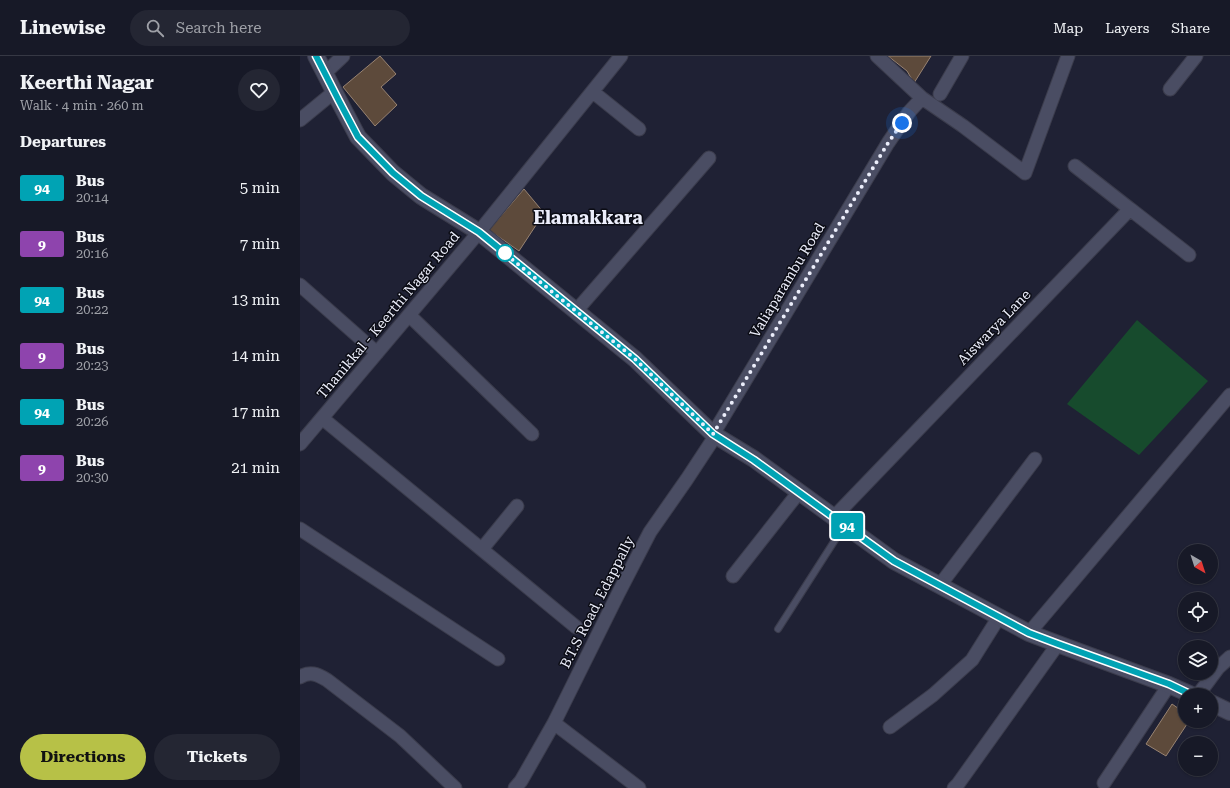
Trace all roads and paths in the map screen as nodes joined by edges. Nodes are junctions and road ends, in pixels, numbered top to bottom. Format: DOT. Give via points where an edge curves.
graph roads {
  1 [pos="316,56"];
  2 [pos="343,56"];
  3 [pos="621,56"];
  4 [pos="877,56"];
  5 [pos="962,56"];
  6 [pos="1068,56"];
  7 [pos="1196,56"];
  8 [pos="325,72"];
  9 [pos="1170,89"];
  10 [pos="334,92"];
  11 [pos="593,92"];
  12 [pos="940,94"];
  13 [pos="922,98"];
  14 [pos="300,120"];
  15 [pos="638,129"];
  16 [pos="709,158"];
  17 [pos="1075,166"];
  18 [pos="1130,209"];
  19 [pos="479,232"];
  20 [pos="1189,255"];
  21 [pos="300,285"];
  22 [pos="576,311"];
  23 [pos="409,315"];
  24 [pos="377,353"];
  25 [pos="1230,395"];
  26 [pos="322,418"];
  27 [pos="532,434"];
  28 [pos="713,434"];
  29 [pos="300,444"];
  30 [pos="1035,459"];
  31 [pos="799,492"];
  32 [pos="517,506"];
  33 [pos="839,521"];
  34 [pos="300,529"];
  35 [pos="482,549"];
  36 [pos="733,576"];
  37 [pos="940,585"];
  38 [pos="999,617"];
  39 [pos="576,627"];
  40 [pos="778,629"];
  41 [pos="1029,633"];
  42 [pos="1058,644"];
  43 [pos="1230,656"];
  44 [pos="498,659"];
  45 [pos="300,677"];
  46 [pos="1169,684"];
  47 [pos="1178,688"];
  48 [pos="1203,688"];
  49 [pos="1218,707"];
  50 [pos="1230,712"];
  51 [pos="554,723"];
  52 [pos="890,727"];
  53 [pos="1104,783"];
  54 [pos="959,787"];
  55 [pos="455,788"];
  56 [pos="515,788"];
  57 [pos="639,788"];
  1 -- 8 [label="street"];
  2 -- 8 [label="street"];
  3 -- 11 [label="street, Thanikkal - Keerthi Nagar Road"];
  4 -- 13 [label="street"];
  5 -- 12 [label="street"];
  6 -- 13 [label="street" via="1026,173"];
  7 -- 9 [label="street"];
  8 -- 10 [label="street"];
  10 -- 14 [label="street"];
  10 -- 19 [label="street" via="358,137 393,173 421,196"];
  11 -- 15 [label="street"];
  11 -- 19 [label="street, Thanikkal - Keerthi Nagar Road"];
  13 -- 28 [label="street, Valiaparambu Road" via="888,143"];
  16 -- 22 [label="street"];
  17 -- 18 [label="street"];
  18 -- 20 [label="street"];
  18 -- 33 [label="street, Aiswarya Lane"];
  19 -- 22 [label="street"];
  19 -- 23 [label="street, Thanikkal - Keerthi Nagar Road"];
  21 -- 24 [label="street"];
  22 -- 28 [label="street" via="635,359"];
  23 -- 24 [label="street, Thanikkal - Keerthi Nagar Road"];
  23 -- 27 [label="street"];
  24 -- 26 [label="street, Thanikkal - Keerthi Nagar Road"];
  25 -- 41 [label="street"];
  26 -- 29 [label="street, Thanikkal - Keerthi Nagar Road"];
  26 -- 35 [label="street"];
  28 -- 31 [label="street"];
  28 -- 51 [label="street, B.T.S Road, Edappally" via="712,442 650,532"];
  30 -- 37 [label="street"];
  31 -- 33 [label="street"];
  31 -- 36 [label="street"];
  32 -- 35 [label="street"];
  33 -- 37 [label="street" via="894,561"];
  33 -- 40 [label="lane"];
  34 -- 44 [label="street"];
  35 -- 39 [label="street"];
  37 -- 38 [label="street"];
  38 -- 41 [label="street"];
  38 -- 52 [label="street" via="972,660 933,695"];
  41 -- 42 [label="street"];
  42 -- 46 [label="street"];
  42 -- 54 [label="street"];
  43 -- 48 [label="street"];
  45 -- 55 [label="street" via="313,673 327,680 400,736"];
  46 -- 47 [label="street"];
  46 -- 53 [label="street"];
  49 -- 50 [label="street"];
  51 -- 56 [label="street, B.T.S Road, Edappally"];
  51 -- 57 [label="street"];
}
